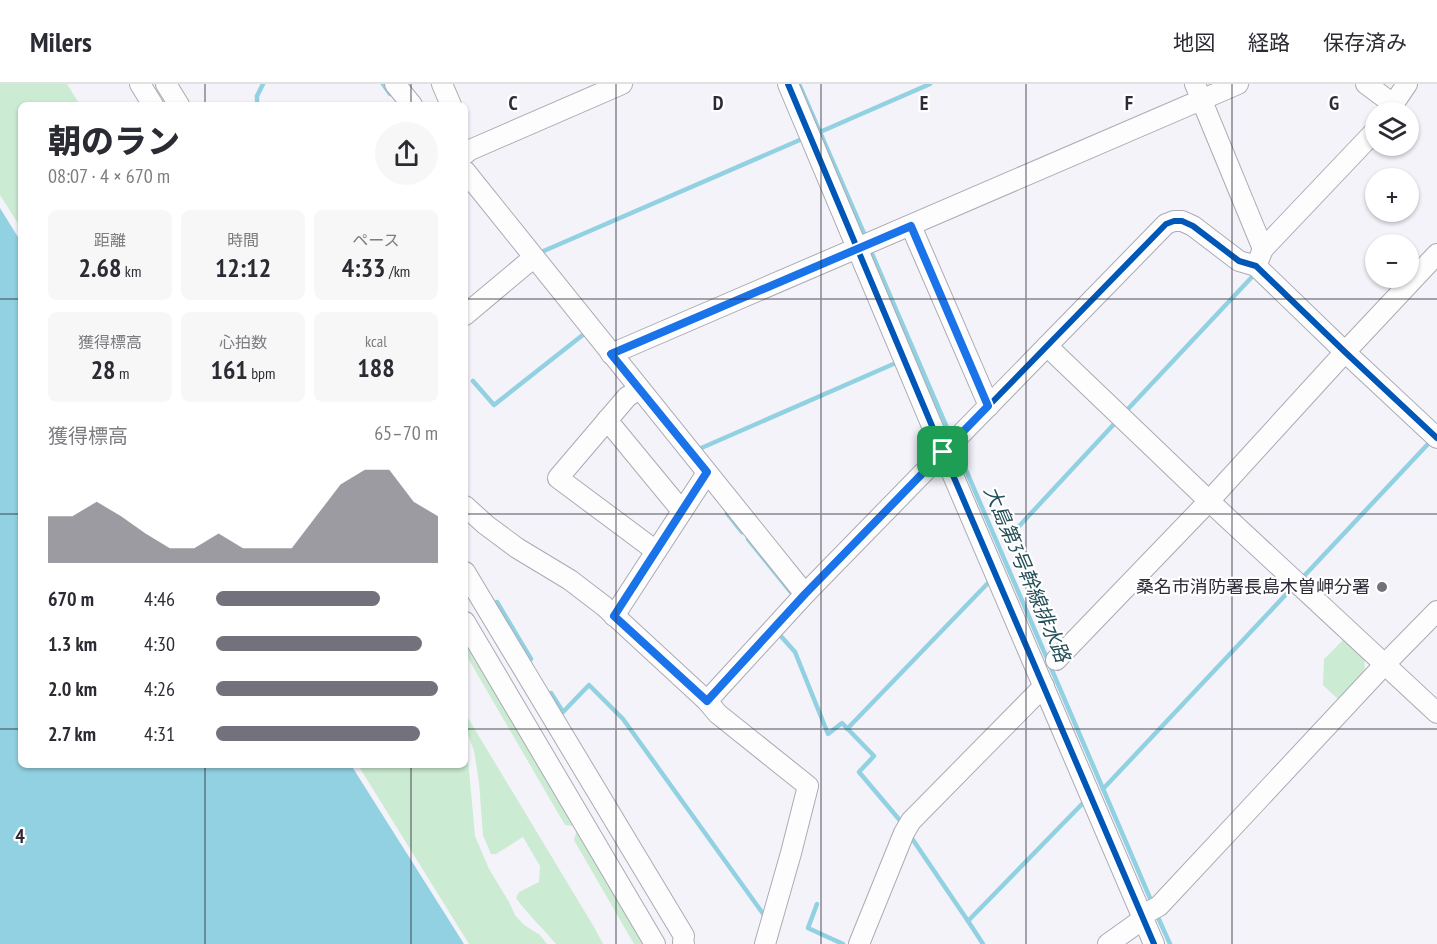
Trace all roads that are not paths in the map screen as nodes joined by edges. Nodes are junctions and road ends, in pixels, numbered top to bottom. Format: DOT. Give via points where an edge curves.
graph roads {
  1 [pos="140,84"];
  2 [pos="166,84"];
  3 [pos="395,84"];
  4 [pos="442,84"];
  5 [pos="622,84"];
  6 [pos="788,84"];
  7 [pos="1238,84"];
  8 [pos="1366,84"];
  9 [pos="1407,84"];
  10 [pos="1198,92"];
  11 [pos="151,102"];
  12 [pos="177,102"];
  13 [pos="410,102"];
  14 [pos="450,102"];
  15 [pos="1385,102"];
  16 [pos="1395,102"];
  17 [pos="1365,142"];
  18 [pos="468,147"];
  19 [pos="468,175"];
  20 [pos="911,226"];
  21 [pos="865,246"];
  22 [pos="1437,254"];
  23 [pos="1259,257"];
  24 [pos="533,258"];
  25 [pos="468,312"];
  26 [pos="1047,346"];
  27 [pos="1345,352"];
  28 [pos="611,354"];
  29 [pos="639,389"];
  30 [pos="988,406"];
  31 [pos="607,420"];
  32 [pos="1437,438"];
  33 [pos="950,445"];
  34 [pos="707,472"];
  35 [pos="1209,501"];
  36 [pos="468,509"];
  37 [pos="682,511"];
  38 [pos="656,551"];
  39 [pos="468,577"];
  40 [pos="805,594"];
  41 [pos="1437,611"];
  42 [pos="614,616"];
  43 [pos="468,627"];
  44 [pos="1056,660"];
  45 [pos="1385,664"];
  46 [pos="1044,686"];
  47 [pos="707,701"];
  48 [pos="1437,713"];
  49 [pos="1149,913"];
  50 [pos="655,944"];
  51 [pos="684,944"];
  52 [pos="765,944"];
  53 [pos="859,944"];
  54 [pos="1108,944"];
  55 [pos="1154,944"];
  1 -- 11 [label="street"];
  2 -- 12 [label="street"];
  3 -- 13 [label="street"];
  4 -- 14 [label="street"];
  5 -- 18 [label="street"];
  6 -- 21 [label="street"];
  7 -- 10 [label="street"];
  8 -- 15 [label="street"];
  9 -- 16 [label="street"];
  10 -- 20 [label="street"];
  10 -- 23 [label="street"];
  17 -- 23 [label="street"];
  19 -- 24 [label="street"];
  20 -- 21 [label="street"];
  20 -- 30 [label="street"];
  21 -- 28 [label="street"];
  21 -- 33 [label="street"];
  22 -- 27 [label="street"];
  23 -- 26 [label="street" via="1239,261 1193,226 1182,221 1166,224"];
  23 -- 27 [label="street"];
  24 -- 25 [label="street"];
  24 -- 28 [label="street"];
  26 -- 30 [label="street"];
  26 -- 35 [label="street"];
  27 -- 32 [label="street"];
  27 -- 35 [label="street"];
  28 -- 29 [label="street"];
  29 -- 31 [label="street"];
  29 -- 34 [label="street"];
  30 -- 33 [label="street"];
  31 -- 37 [label="street"];
  31 -- 38 [label="street" via="558,478"];
  33 -- 40 [label="street"];
  33 -- 46 [label="street"];
  34 -- 37 [label="street"];
  34 -- 40 [label="street"];
  35 -- 44 [label="street"];
  35 -- 45 [label="street"];
  36 -- 42 [label="street"];
  37 -- 38 [label="street"];
  38 -- 42 [label="street"];
  39 -- 51 [label="street" via="684,936"];
  40 -- 47 [label="street"];
  41 -- 45 [label="street"];
  42 -- 47 [label="street"];
  43 -- 50 [label="street"];
  45 -- 48 [label="street"];
  45 -- 49 [label="street"];
  46 -- 49 [label="street"];
  46 -- 53 [label="street" via="911,821"];
  47 -- 52 [label="street" via="808,786"];
  49 -- 54 [label="street"];
  49 -- 55 [label="street"];
}
